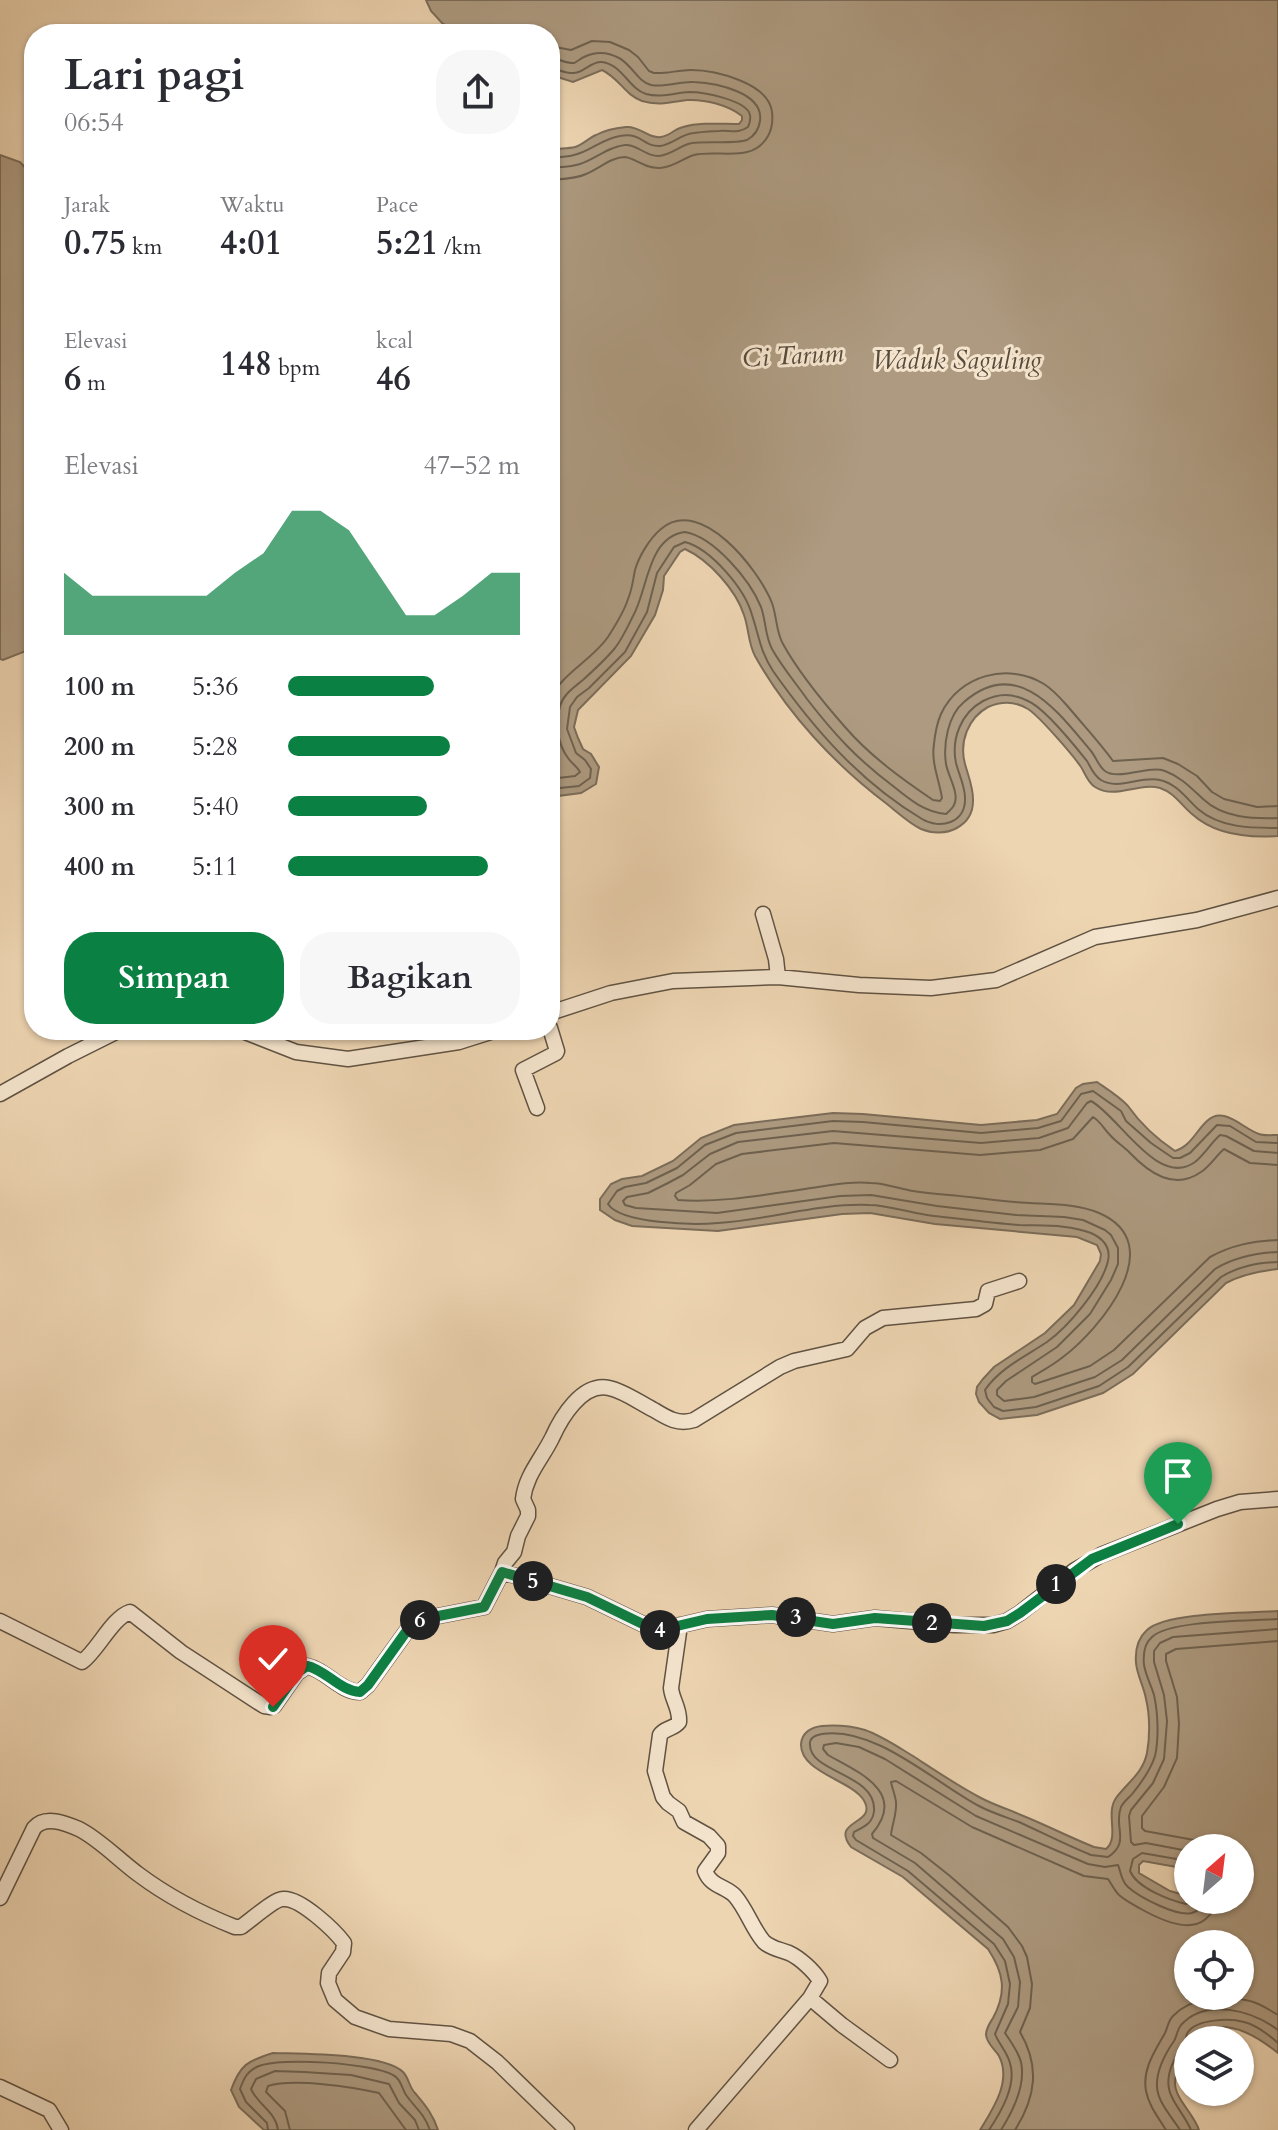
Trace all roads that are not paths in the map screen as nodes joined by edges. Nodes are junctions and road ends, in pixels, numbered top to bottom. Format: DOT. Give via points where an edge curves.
graph roads {
  1 [pos="1278,898"];
  2 [pos="763,914"];
  3 [pos="778,977"];
  4 [pos="560,1010"];
  5 [pos="100,1040"];
  6 [pos="265,1040"];
  7 [pos="465,1040"];
  8 [pos="553,1040"];
  9 [pos="0,1094"];
  10 [pos="537,1108"];
  11 [pos="1019,1281"];
  12 [pos="1278,1499"];
  13 [pos="502,1572"];
  14 [pos="0,1621"];
  15 [pos="680,1625"];
  16 [pos="0,1898"];
  17 [pos="810,1998"];
  18 [pos="890,2060"];
  19 [pos="0,2087"];
  20 [pos="61,2130"];
  21 [pos="567,2130"];
  22 [pos="696,2130"];
  1 -- 3 [label="street" via="1197,920 1095,937 996,980 899,988"];
  2 -- 3 [label="street"];
  3 -- 4 [label="street" via="673,981"];
  5 -- 9 [label="street"];
  6 -- 7 [label="street" via="296,1052 348,1059"];
  8 -- 10 [label="street" via="556,1053 523,1070"];
  11 -- 13 [label="street" via="988,1291 985,1304 976,1309 883,1318 865,1328 847,1349 780,1367 685,1423 613,1389 585,1394 567,1413 529,1475 523,1499 528,1516"];
  12 -- 15 [label="street" via="1217,1509 1092,1559 1020,1613 993,1625 875,1618 833,1624 772,1615"];
  13 -- 14 [label="street" via="484,1607 411,1625 360,1692 307,1666 271,1707 181,1652 130,1612 82,1662"];
  13 -- 15 [label="street" via="587,1597 653,1629"];
  15 -- 17 [label="street" via="671,1688 679,1722 660,1735 656,1779 684,1822 718,1846 705,1876 733,1894 771,1947 790,1954 818,1977 819,1986"];
  16 -- 21 [label="street" via="34,1828 46,1820 81,1830 141,1876 235,1927 287,1899 309,1910 343,1941 328,1983 335,2000 355,2017 470,2041"];
  17 -- 18 [label="street"];
  17 -- 22 [label="street"];
  19 -- 20 [label="street" via="44,2106"];
}
